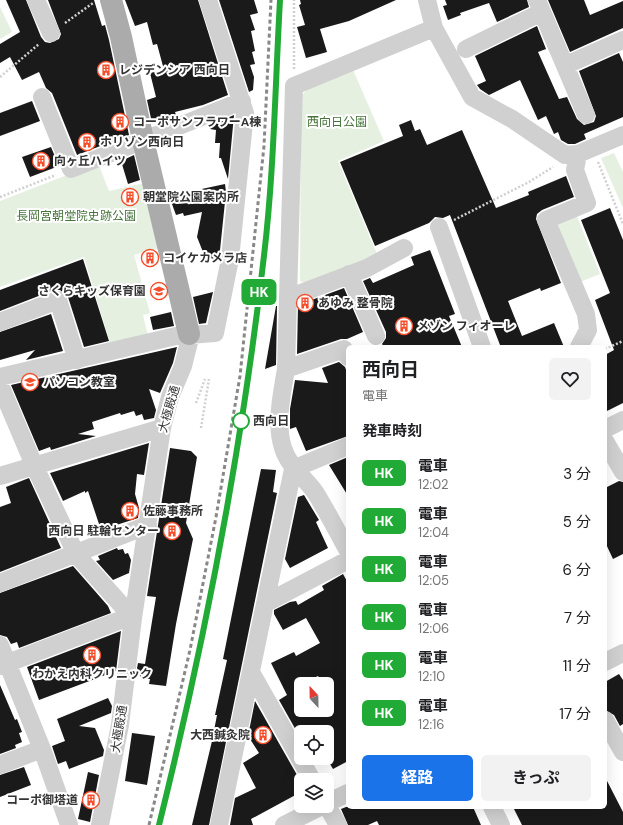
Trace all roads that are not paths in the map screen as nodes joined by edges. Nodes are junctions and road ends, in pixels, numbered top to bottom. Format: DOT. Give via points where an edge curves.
graph roads {
  1 [pos="36,0"];
  2 [pos="111,0"];
  3 [pos="208,0"];
  4 [pos="427,0"];
  5 [pos="539,6"];
  6 [pos="434,28"];
  7 [pos="51,33"];
  8 [pos="623,40"];
  9 [pos="466,49"];
  10 [pos="566,65"];
  11 [pos="42,97"];
  12 [pos="242,100"];
  13 [pos="586,115"];
  14 [pos="623,135"];
  15 [pos="143,140"];
  16 [pos="578,153"];
  17 [pos="439,227"];
  18 [pos="404,248"];
  19 [pos="349,274"];
  20 [pos="288,298"];
  21 [pos="0,322"];
  22 [pos="189,334"];
  23 [pos="376,336"];
  24 [pos="481,345"];
  25 [pos="580,345"];
  26 [pos="346,353"];
  27 [pos="77,360"];
  28 [pos="286,369"];
  29 [pos="0,377"];
  30 [pos="0,385"];
  31 [pos="623,420"];
  32 [pos="162,428"];
  33 [pos="607,428"];
  34 [pos="607,444"];
  35 [pos="346,447"];
  36 [pos="34,465"];
  37 [pos="293,469"];
  38 [pos="623,472"];
  39 [pos="0,476"];
  40 [pos="148,525"];
  41 [pos="346,547"];
  42 [pos="76,554"];
  43 [pos="346,561"];
  44 [pos="0,583"];
  45 [pos="266,603"];
  46 [pos="133,618"];
  47 [pos="0,645"];
  48 [pos="623,653"];
  49 [pos="607,661"];
  50 [pos="4,665"];
  51 [pos="252,674"];
  52 [pos="607,724"];
  53 [pos="42,748"];
  54 [pos="623,752"];
  55 [pos="0,765"];
  56 [pos="308,773"];
  57 [pos="346,793"];
  58 [pos="334,801"];
  59 [pos="493,809"];
  60 [pos="308,813"];
  61 [pos="331,813"];
  62 [pos="69,825"];
  63 [pos="100,825"];
  64 [pos="219,825"];
  65 [pos="284,825"];
  66 [pos="338,825"];
  67 [pos="501,825"];
  1 -- 7 [label="street"];
  2 -- 15 [label="main road, 大極殿通"];
  3 -- 12 [label="street"];
  4 -- 6 [label="street"];
  5 -- 9 [label="street"];
  5 -- 10 [label="street"];
  6 -- 16 [label="street" via="472,97"];
  6 -- 20 [label="street" via="294,86"];
  8 -- 10 [label="street"];
  10 -- 13 [label="street"];
  11 -- 15 [label="street" via="71,169"];
  12 -- 15 [label="street"];
  12 -- 22 [label="street" via="245,113 238,195 230,259 215,333"];
  14 -- 16 [label="street"];
  15 -- 22 [label="main road, 大極殿通"];
  16 -- 25 [label="street" via="575,170 587,203 546,220 586,314 588,330"];
  17 -- 24 [label="street"];
  18 -- 19 [label="street" via="367,268"];
  19 -- 20 [label="street"];
  19 -- 23 [label="street"];
  20 -- 28 [label="street"];
  21 -- 27 [label="street" via="58,300"];
  22 -- 27 [label="street"];
  22 -- 32 [label="street, 大極殿通" via="183,366 170,397"];
  26 -- 28 [label="street" via="344,349"];
  27 -- 29 [label="street"];
  28 -- 37 [label="street" via="281,398 280,430 283,448"];
  30 -- 36 [label="street"];
  31 -- 33 [label="street"];
  32 -- 36 [label="street"];
  32 -- 40 [label="street, 大極殿通"];
  34 -- 38 [label="street"];
  35 -- 37 [label="street"];
  36 -- 39 [label="street"];
  36 -- 42 [label="street"];
  37 -- 41 [label="street" via="314,491"];
  37 -- 45 [label="street"];
  40 -- 42 [label="street"];
  40 -- 46 [label="street, 大極殿通"];
  42 -- 44 [label="street"];
  42 -- 46 [label="street"];
  43 -- 45 [label="street"];
  45 -- 51 [label="street"];
  46 -- 50 [label="street" via="118,621"];
  46 -- 63 [label="street, 大極殿通" via="120,725"];
  47 -- 50 [label="street"];
  48 -- 49 [label="street"];
  50 -- 53 [label="street"];
  51 -- 56 [label="street"];
  51 -- 64 [label="street"];
  52 -- 54 [label="street"];
  53 -- 55 [label="street"];
  53 -- 62 [label="street"];
  57 -- 58 [label="street"];
  59 -- 67 [label="street"];
  60 -- 65 [label="street"];
  61 -- 66 [label="street"];
}
